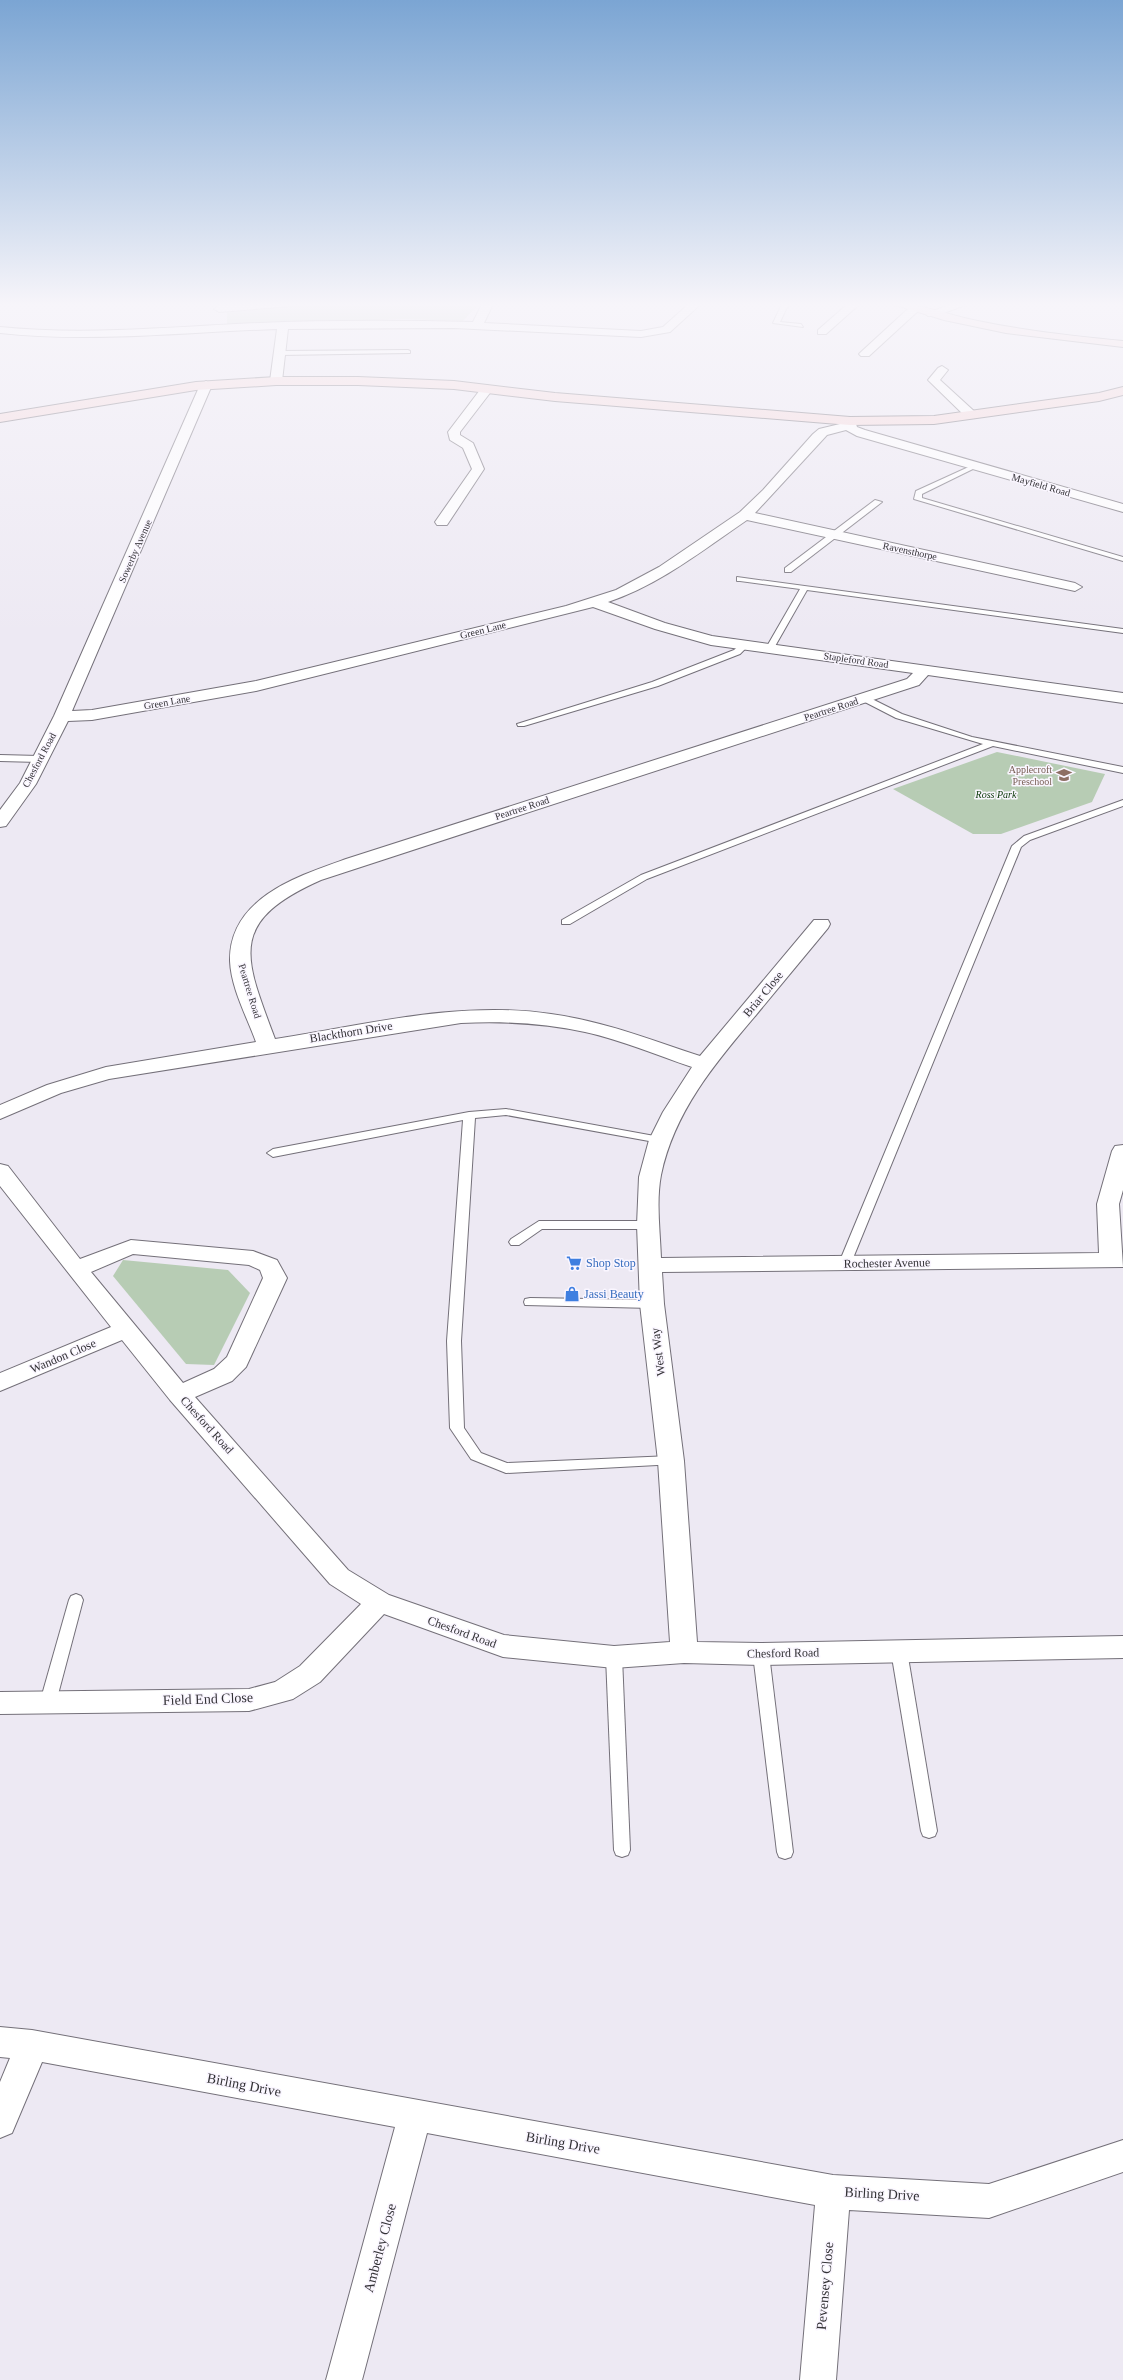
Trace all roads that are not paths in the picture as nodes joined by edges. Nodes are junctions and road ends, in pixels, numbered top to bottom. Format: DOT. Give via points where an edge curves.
graph roads {
  1 [pos="31,413"];
  2 [pos="194,413"];
  3 [pos="469,413"];
  4 [pos="730,413"];
  5 [pos="985,413"];
  6 [pos="971,415"];
  7 [pos="0,418"];
  8 [pos="850,424"];
  9 [pos="974,466"];
  10 [pos="878,502"];
  11 [pos="1123,508"];
  12 [pos="745,515"];
  13 [pos="442,522"];
  14 [pos="834,534"];
  15 [pos="1123,559"];
  16 [pos="788,570"];
  17 [pos="740,580"];
  18 [pos="1075,587"];
  19 [pos="804,589"];
  20 [pos="594,602"];
  21 [pos="1123,631"];
  22 [pos="746,644"];
  23 [pos="770,648"];
  24 [pos="925,669"];
  25 [pos="864,698"];
  26 [pos="1123,698"];
  27 [pos="62,716"];
  28 [pos="521,724"];
  29 [pos="994,743"];
  30 [pos="0,758"];
  31 [pos="39,759"];
  32 [pos="1123,770"];
  33 [pos="1123,803"];
  34 [pos="0,822"];
  35 [pos="566,922"];
  36 [pos="821,924"];
  37 [pos="267,1045"];
  38 [pos="704,1064"];
  39 [pos="0,1113"];
  40 [pos="469,1115"];
  41 [pos="660,1140"];
  42 [pos="1123,1151"];
  43 [pos="272,1153"];
  44 [pos="0,1171"];
  45 [pos="648,1225"];
  46 [pos="515,1242"];
  47 [pos="1117,1260"];
  48 [pos="845,1263"];
  49 [pos="651,1265"];
  50 [pos="76,1269"];
  51 [pos="530,1302"];
  52 [pos="652,1304"];
  53 [pos="126,1329"];
  54 [pos="0,1383"];
  55 [pos="180,1394"];
  56 [pos="671,1461"];
  57 [pos="76,1600"];
  58 [pos="379,1602"];
  59 [pos="1123,1647"];
  60 [pos="899,1651"];
  61 [pos="684,1652"];
  62 [pos="761,1654"];
  63 [pos="614,1657"];
  64 [pos="48,1702"];
  65 [pos="0,1703"];
  66 [pos="929,1831"];
  67 [pos="622,1850"];
  68 [pos="785,1852"];
  69 [pos="0,2042"];
  70 [pos="32,2045"];
  71 [pos="416,2117"];
  72 [pos="0,2122"];
  73 [pos="1123,2156"];
  74 [pos="833,2192"];
  75 [pos="344,2380"];
  76 [pos="818,2380"];
  1 -- 7 [label="street"];
  2 -- 27 [label="street, Sowerby Avenue"];
  3 -- 13 [label="street" via="454,432 454,437 469,446 478,469"];
  4 -- 8 [label="street"];
  5 -- 6 [label="street"];
  6 -- 8 [label="street"];
  8 -- 9 [label="street, Mayfield Road" via="861,433"];
  8 -- 12 [label="street, Green Lane" via="823,432 817,437 768,494"];
  9 -- 11 [label="street, Mayfield Road"];
  9 -- 15 [label="lane" via="919,493 918,499"];
  10 -- 14 [label="lane"];
  12 -- 14 [label="street, Ravensthorpe"];
  12 -- 20 [label="street, Green Lane" via="644,582"];
  14 -- 16 [label="lane"];
  14 -- 18 [label="street, Ravensthorpe"];
  17 -- 19 [label="lane"];
  19 -- 21 [label="lane"];
  19 -- 23 [label="lane"];
  20 -- 22 [label="street, Stapleford Road" via="691,636"];
  20 -- 27 [label="street, Green Lane" via="256,686 92,715"];
  22 -- 23 [label="street, Stapleford Road"];
  22 -- 28 [label="lane" via="737,652 656,684"];
  23 -- 24 [label="street, Stapleford Road"];
  24 -- 25 [label="street, Peartree Road" via="913,682"];
  24 -- 26 [label="street, Stapleford Road"];
  25 -- 29 [label="lane" via="899,716 970,739"];
  25 -- 37 [label="street, Peartree Road" via="352,863 316,876 276,896 251,920 241,940 240,961"];
  27 -- 31 [label="street, Chesford Road"];
  29 -- 32 [label="lane"];
  29 -- 35 [label="lane" via="644,878"];
  30 -- 31 [label="lane"];
  31 -- 34 [label="street, Chesford Road" via="28,784"];
  33 -- 48 [label="lane" via="1027,838 1017,846"];
  36 -- 38 [label="street, Briar Close"];
  37 -- 38 [label="street, Blackthorn Drive" via="443,1018 489,1015 532,1017 586,1026"];
  37 -- 39 [label="street, Blackthorn Drive" via="106,1073 54,1089"];
  38 -- 41 [label="street, West Way"];
  40 -- 41 [label="lane" via="506,1112"];
  40 -- 43 [label="lane"];
  40 -- 56 [label="lane" via="454,1341 457,1428 476,1456 506,1468"];
  41 -- 45 [label="street, West Way" via="650,1177"];
  42 -- 47 [label="street" via="1108,1204"];
  44 -- 50 [label="street, Chesford Road"];
  45 -- 46 [label="lane" via="539,1225"];
  45 -- 49 [label="street, West Way"];
  47 -- 48 [label="street, Rochester Avenue"];
  48 -- 49 [label="street, Rochester Avenue"];
  49 -- 52 [label="street, West Way"];
  50 -- 53 [label="street, Chesford Road"];
  50 -- 55 [label="street" via="131,1246 253,1258 269,1265 275,1278 237,1361 223,1375"];
  51 -- 52 [label="lane"];
  52 -- 56 [label="street, West Way"];
  53 -- 54 [label="street, Wandon Close"];
  53 -- 55 [label="street, Chesford Road"];
  55 -- 58 [label="street, Chesford Road" via="339,1577"];
  56 -- 61 [label="street, West Way"];
  57 -- 64 [label="lane"];
  58 -- 63 [label="street, Chesford Road" via="503,1646"];
  58 -- 64 [label="street, Field End Close" via="310,1674 283,1691 249,1700"];
  59 -- 60 [label="street, Chesford Road"];
  60 -- 62 [label="street, Chesford Road"];
  60 -- 66 [label="lane"];
  61 -- 62 [label="street, Chesford Road"];
  61 -- 63 [label="street, Chesford Road"];
  62 -- 68 [label="lane"];
  63 -- 67 [label="lane"];
  64 -- 65 [label="street, Field End Close"];
  69 -- 70 [label="street, Birling Drive"];
  70 -- 71 [label="street, Birling Drive"];
  70 -- 72 [label="street"];
  71 -- 74 [label="street, Birling Drive"];
  71 -- 75 [label="street, Amberley Close"];
  73 -- 74 [label="street, Birling Drive" via="989,2201"];
  74 -- 76 [label="street, Pevensey Close"];
}
